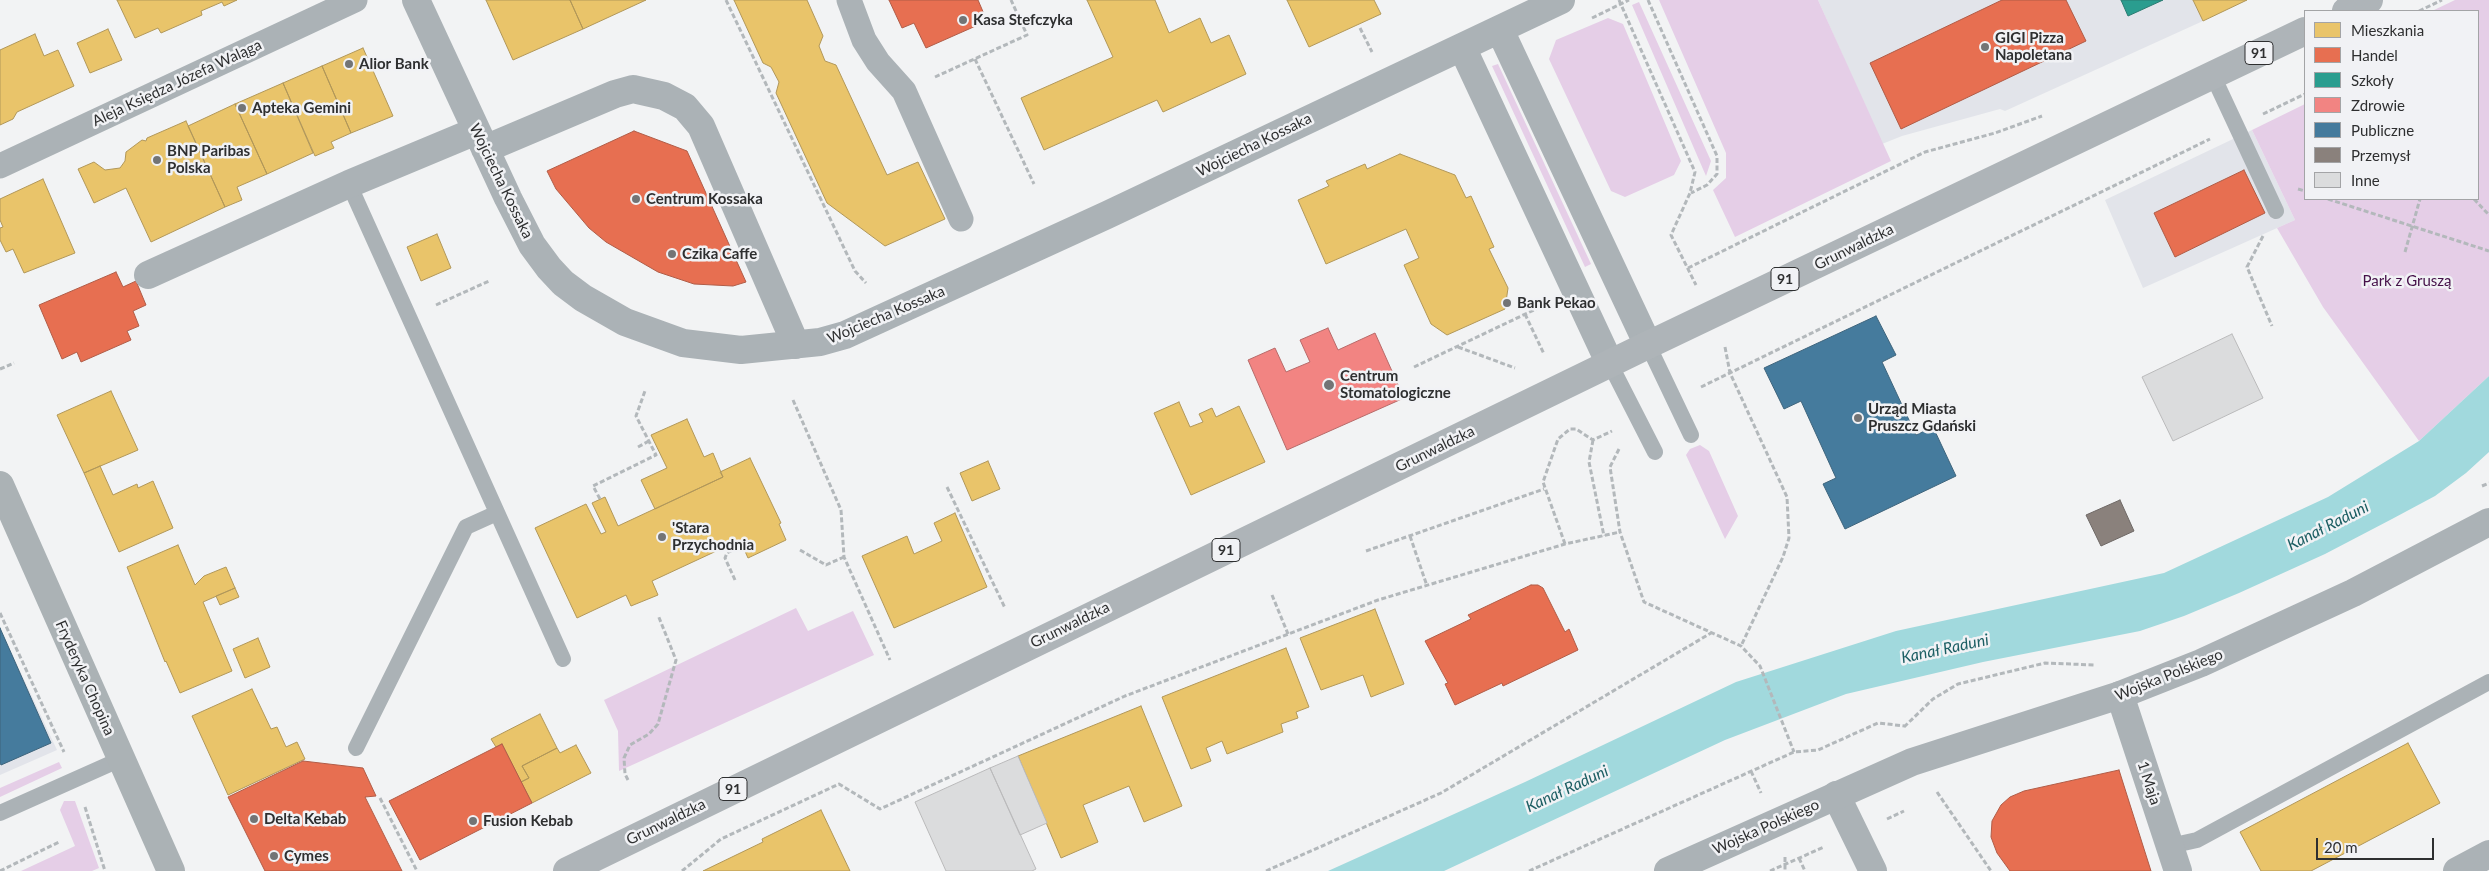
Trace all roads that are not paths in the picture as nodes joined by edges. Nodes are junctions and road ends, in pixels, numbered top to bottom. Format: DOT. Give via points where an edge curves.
graph roads {
  1 [pos="355,0"];
  2 [pos="416,0"];
  3 [pos="849,0"];
  4 [pos="1561,0"];
  5 [pos="2369,0"];
  6 [pos="2348,10"];
  7 [pos="1500,30"];
  8 [pos="2304,31"];
  9 [pos="1462,47"];
  10 [pos="2213,76"];
  11 [pos="480,140"];
  12 [pos="0,166"];
  13 [pos="349,184"];
  14 [pos="2276,211"];
  15 [pos="961,219"];
  16 [pos="148,275"];
  17 [pos="796,345"];
  18 [pos="1648,345"];
  19 [pos="1610,364"];
  20 [pos="1691,435"];
  21 [pos="1655,452"];
  22 [pos="0,485"];
  23 [pos="497,513"];
  24 [pos="2489,522"];
  25 [pos="8,523"];
  26 [pos="563,659"];
  27 [pos="2489,682"];
  28 [pos="2120,695"];
  29 [pos="356,748"];
  30 [pos="121,759"];
  31 [pos="1836,795"];
  32 [pos="0,814"];
  33 [pos="2170,846"];
  34 [pos="2489,854"];
  35 [pos="172,871"];
  36 [pos="567,871"];
  37 [pos="1668,871"];
  38 [pos="1873,871"];
  39 [pos="2178,871"];
  40 [pos="2457,871"];
  1 -- 12 [label="street, Aleja Księdza Józefa Waląga"];
  2 -- 11 [label="street, Wojciecha Kossaka"];
  3 -- 15 [label="street" via="864,40 878,62 904,91"];
  4 -- 7 [label="street, Wojciecha Kossaka"];
  5 -- 6 [label="main road"];
  7 -- 9 [label="street, Wojciecha Kossaka"];
  7 -- 18 [label="street"];
  8 -- 10 [label="main road, Grunwaldzka / 91"];
  9 -- 17 [label="street, Wojciecha Kossaka" via="876,322 845,335"];
  9 -- 19 [label="street"];
  10 -- 14 [label="lane"];
  10 -- 18 [label="main road, Grunwaldzka / 91"];
  11 -- 13 [label="street"];
  11 -- 17 [label="street, Wojciecha Kossaka" via="539,255 563,283 603,310 656,335 683,343 741,350"];
  11 -- 17 [label="street" via="633,89 664,96 685,107 701,126"];
  13 -- 16 [label="street"];
  13 -- 23 [label="lane"];
  18 -- 19 [label="main road, Grunwaldzka / 91"];
  18 -- 20 [label="lane"];
  19 -- 21 [label="lane"];
  19 -- 36 [label="main road, Grunwaldzka / 91"];
  22 -- 25 [label="main road, Fryderyka Chopina"];
  23 -- 26 [label="lane"];
  23 -- 29 [label="lane" via="466,527"];
  24 -- 28 [label="street, Wojska Polskiego" via="2270,632"];
  25 -- 30 [label="main road, Fryderyka Chopina"];
  27 -- 33 [label="lane" via="2197,840"];
  28 -- 31 [label="street, Wojska Polskiego" via="1912,762"];
  28 -- 33 [label="street, 1 Maja"];
  30 -- 32 [label="lane"];
  30 -- 35 [label="main road, Fryderyka Chopina"];
  31 -- 37 [label="street, Wojska Polskiego"];
  31 -- 38 [label="street, Wojska Polskiego"];
  33 -- 39 [label="street, 1 Maja"];
  34 -- 40 [label="street"];
}
